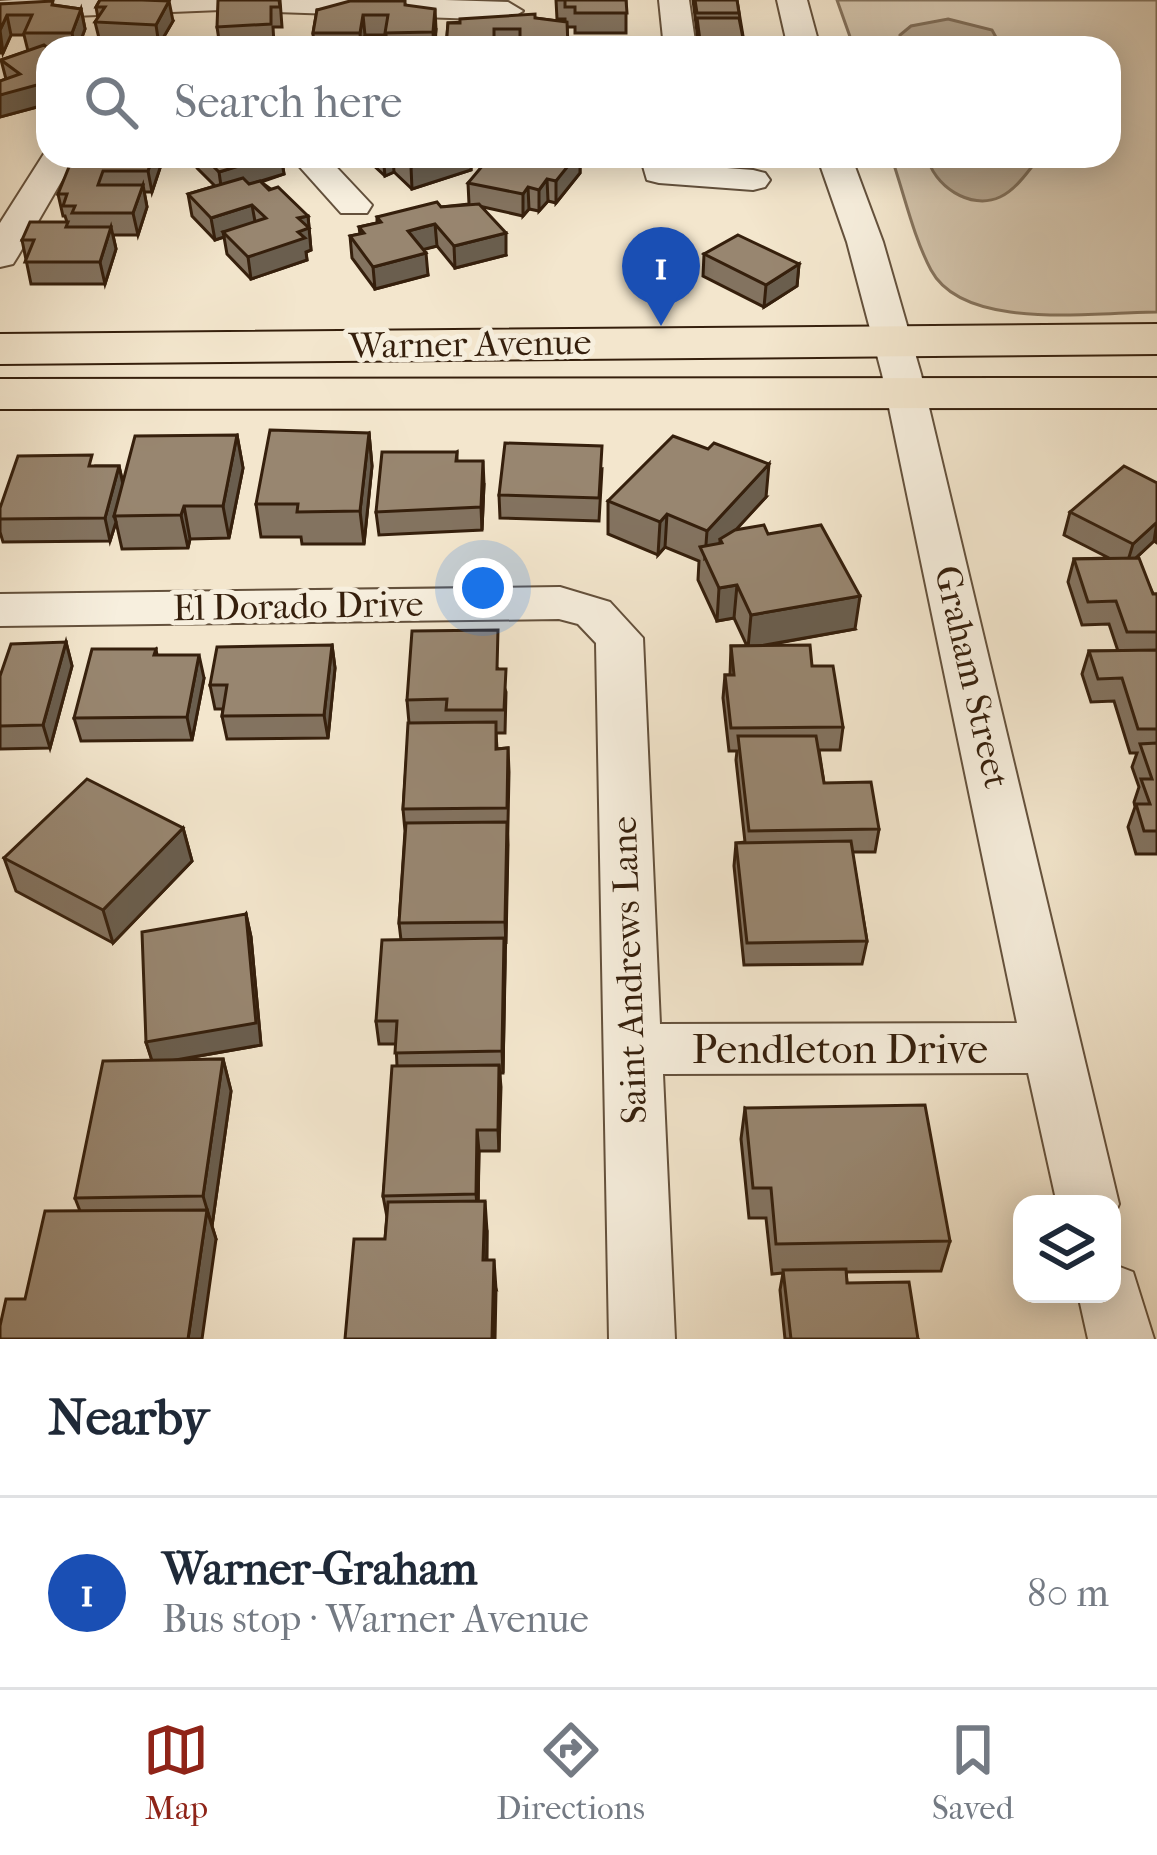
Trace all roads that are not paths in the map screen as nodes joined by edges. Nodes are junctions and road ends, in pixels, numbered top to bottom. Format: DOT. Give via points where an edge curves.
graph roads {
  1 [pos="674,0"];
  2 [pos="792,0"];
  3 [pos="199,1"];
  4 [pos="0,10"];
  5 [pos="508,11"];
  6 [pos="678,36"];
  7 [pos="801,36"];
  8 [pos="54,168"];
  9 [pos="319,168"];
  10 [pos="658,168"];
  11 [pos="840,168"];
  12 [pos="753,180"];
  13 [pos="354,205"];
  14 [pos="0,256"];
  15 [pos="1157,339"];
  16 [pos="894,340"];
  17 [pos="0,349"];
  18 [pos="906,393"];
  19 [pos="1157,393"];
  20 [pos="0,394"];
  21 [pos="0,610"];
  22 [pos="594,613"];
  23 [pos="1049,1048"];
  24 [pos="632,1049"];
  25 [pos="1086,1195"];
  26 [pos="1112,1303"];
  27 [pos="642,1339"];
  28 [pos="1121,1339"];
  1 -- 6 [label="street"];
  2 -- 7 [label="street"];
  3 -- 4 [label="street"];
  3 -- 5 [label="street"];
  8 -- 14 [label="street"];
  9 -- 13 [label="street"];
  10 -- 12 [label="street" via="674,177"];
  11 -- 16 [label="street, Graham Street"];
  15 -- 16 [label="main road, Warner Avenue"];
  16 -- 17 [label="main road, Warner Avenue"];
  16 -- 18 [label="street, Graham Street"];
  18 -- 19 [label="main road, Warner Avenue"];
  18 -- 20 [label="main road, Warner Avenue"];
  18 -- 23 [label="street, Graham Street"];
  21 -- 22 [label="street, El Dorado Drive" via="560,603"];
  22 -- 24 [label="street, Saint Andrews Lane" via="620,638"];
  23 -- 24 [label="street, Pendleton Drive"];
  23 -- 25 [label="street, Graham Street"];
  24 -- 27 [label="street, Saint Andrews Lane"];
  26 -- 28 [label="street"];
}
